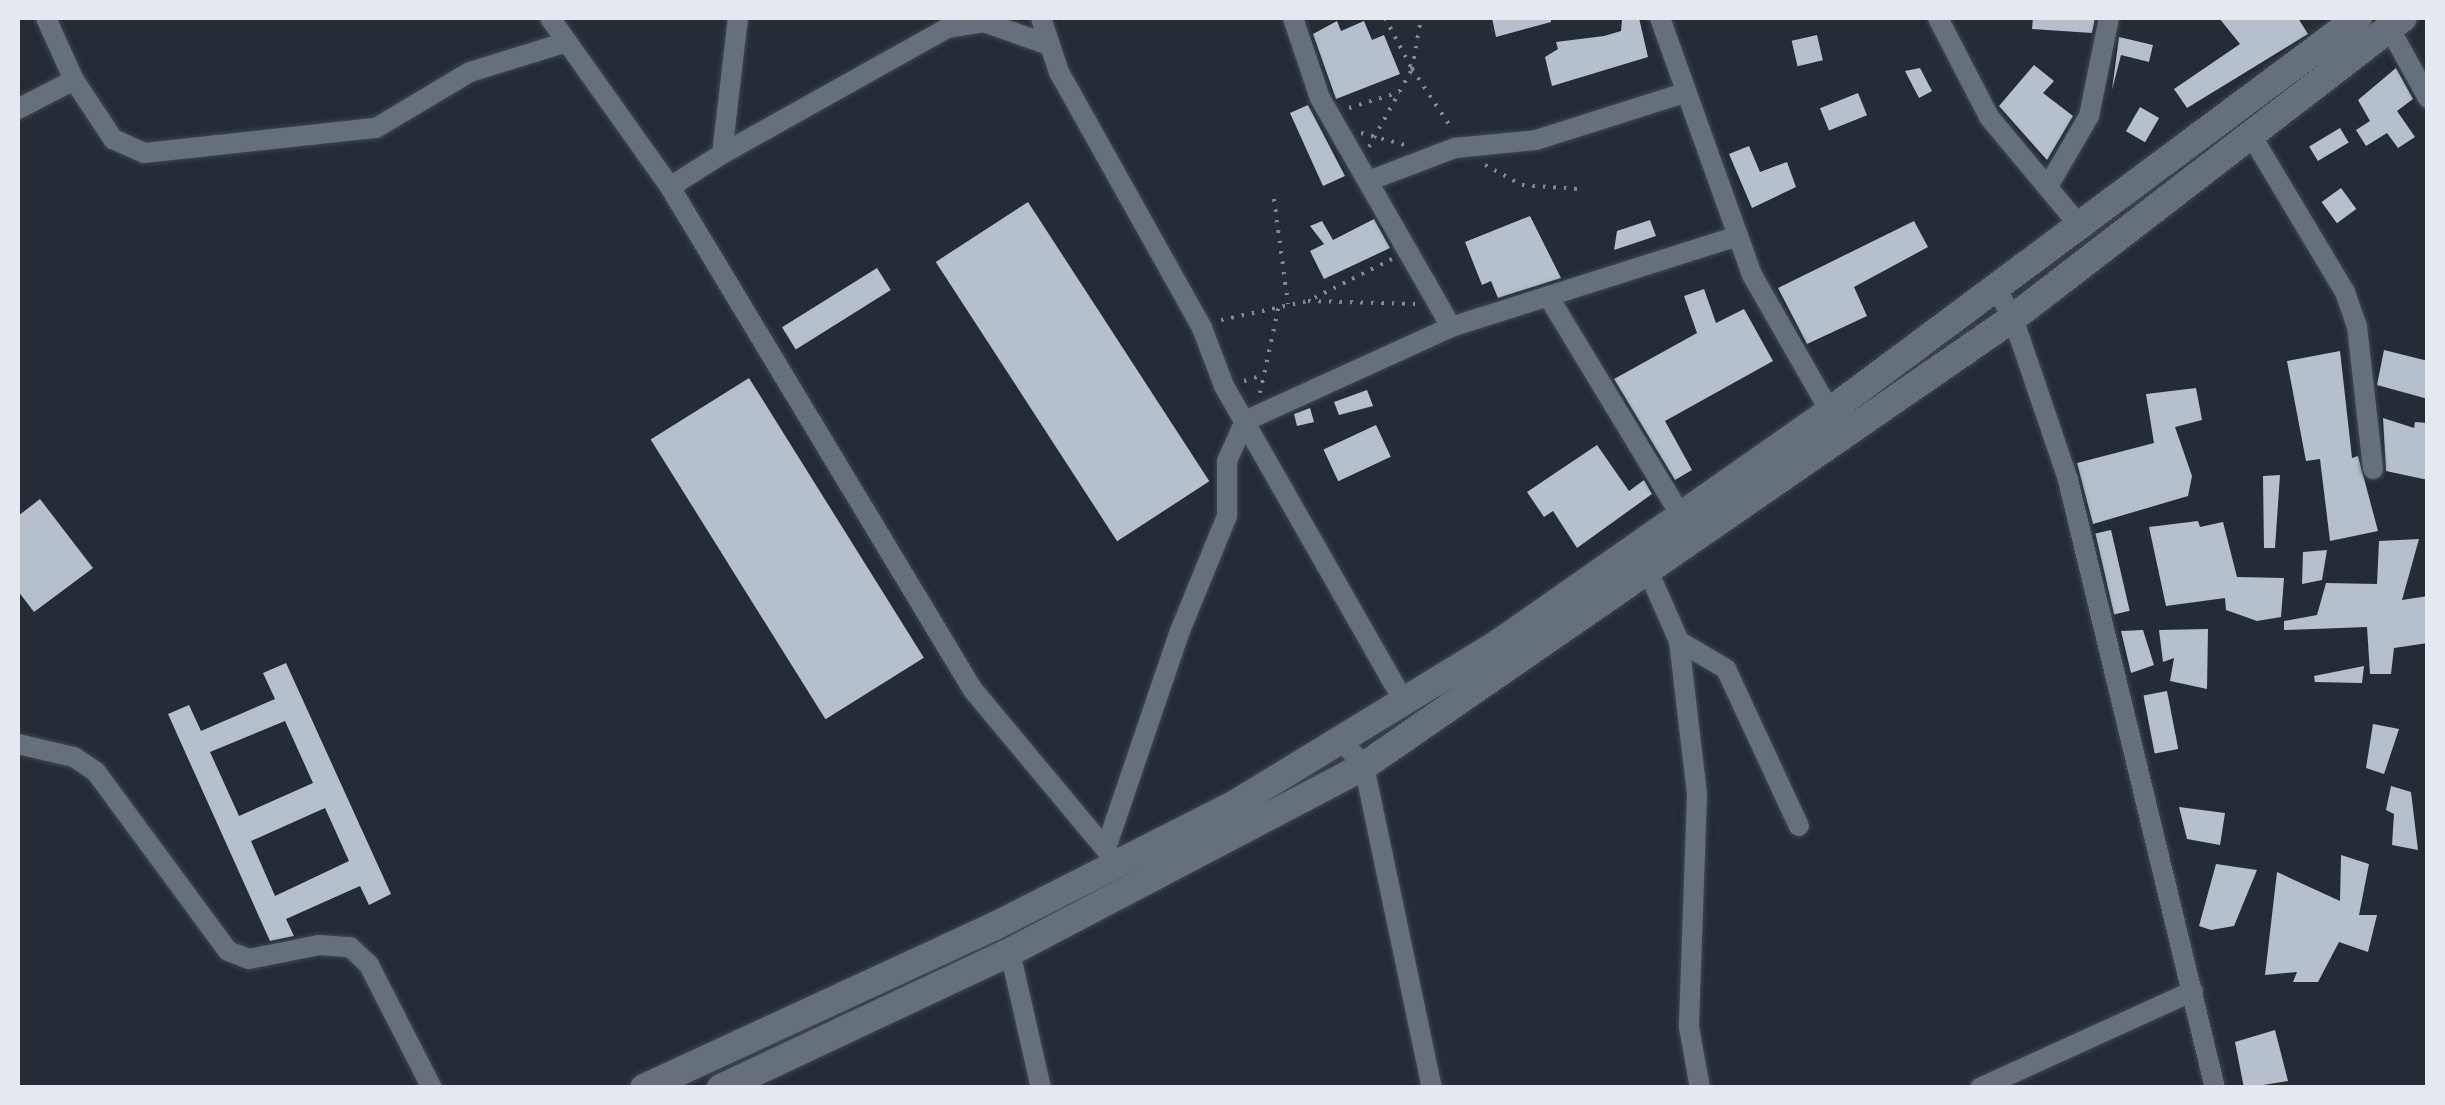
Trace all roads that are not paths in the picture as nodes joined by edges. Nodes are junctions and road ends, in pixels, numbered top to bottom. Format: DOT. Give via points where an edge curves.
graph roads {
  1 [pos="46,18"];
  2 [pos="550,18"];
  3 [pos="738,18"];
  4 [pos="1041,18"];
  5 [pos="1293,18"];
  6 [pos="1660,18"];
  7 [pos="1938,18"];
  8 [pos="2109,18"];
  9 [pos="2358,18"];
  10 [pos="2396,23"];
  11 [pos="567,42"];
  12 [pos="1049,45"];
  13 [pos="74,80"];
  14 [pos="1687,92"];
  15 [pos="2428,98"];
  16 [pos="18,108"];
  17 [pos="2251,135"];
  18 [pos="722,154"];
  19 [pos="1366,172"];
  20 [pos="2050,183"];
  21 [pos="670,187"];
  22 [pos="2078,224"];
  23 [pos="1738,236"];
  24 [pos="1994,285"];
  25 [pos="1548,296"];
  26 [pos="2012,318"];
  27 [pos="1451,326"];
  28 [pos="1830,411"];
  29 [pos="1250,419"];
  30 [pos="2373,469"];
  31 [pos="1682,517"];
  32 [pos="1649,573"];
  33 [pos="1679,640"];
  34 [pos="1403,700"];
  35 [pos="1339,738"];
  36 [pos="18,744"];
  37 [pos="1364,766"];
  38 [pos="1798,826"];
  39 [pos="1112,856"];
  40 [pos="1010,952"];
  41 [pos="2193,991"];
  42 [pos="432,1088"];
  43 [pos="644,1088"];
  44 [pos="721,1088"];
  45 [pos="1041,1088"];
  46 [pos="1432,1088"];
  47 [pos="1700,1088"];
  48 [pos="1980,1088"];
  49 [pos="2215,1088"];
  1 -- 13 [label="street"];
  2 -- 11 [label="street"];
  3 -- 18 [label="street"];
  4 -- 12 [label="street"];
  5 -- 19 [label="street" via="1305,68"];
  6 -- 14 [label="street"];
  7 -- 20 [label="street" via="1989,116"];
  8 -- 20 [label="street" via="2089,116"];
  9 -- 22 [label="main road"];
  10 -- 15 [label="street"];
  10 -- 17 [label="main road"];
  11 -- 13 [label="street" via="470,72 376,128 144,153 113,139"];
  11 -- 21 [label="street"];
  12 -- 18 [label="street" via="984,22 947,28"];
  12 -- 29 [label="street"];
  13 -- 16 [label="street"];
  14 -- 19 [label="street" via="1536,140 1463,146"];
  14 -- 23 [label="street"];
  17 -- 26 [label="main road"];
  17 -- 30 [label="street" via="2345,292 2357,326"];
  18 -- 21 [label="street"];
  19 -- 27 [label="street"];
  20 -- 22 [label="street"];
  21 -- 39 [label="street" via="973,690"];
  22 -- 24 [label="main road"];
  23 -- 25 [label="street"];
  23 -- 28 [label="street" via="1763,299"];
  24 -- 26 [label="street"];
  24 -- 28 [label="main road"];
  25 -- 27 [label="street"];
  25 -- 31 [label="street"];
  26 -- 32 [label="main road"];
  26 -- 41 [label="street" via="2068,480"];
  27 -- 29 [label="street"];
  28 -- 31 [label="main road"];
  29 -- 34 [label="street"];
  29 -- 39 [label="street" via="1227,460 1227,516 1180,631"];
  31 -- 34 [label="main road" via="1500,643"];
  32 -- 33 [label="street"];
  32 -- 37 [label="main road"];
  33 -- 38 [label="street" via="1726,668"];
  33 -- 47 [label="street" via="1697,795 1689,1027"];
  34 -- 35 [label="main road"];
  35 -- 37 [label="street"];
  35 -- 39 [label="main road" via="1237,803"];
  36 -- 42 [label="street" via="74,757 96,772 228,951 249,959 320,945 350,948 370,965"];
  37 -- 40 [label="main road"];
  37 -- 46 [label="street"];
  39 -- 43 [label="main road"];
  40 -- 44 [label="main road"];
  40 -- 45 [label="street"];
  41 -- 48 [label="street"];
  41 -- 49 [label="street"];
}
